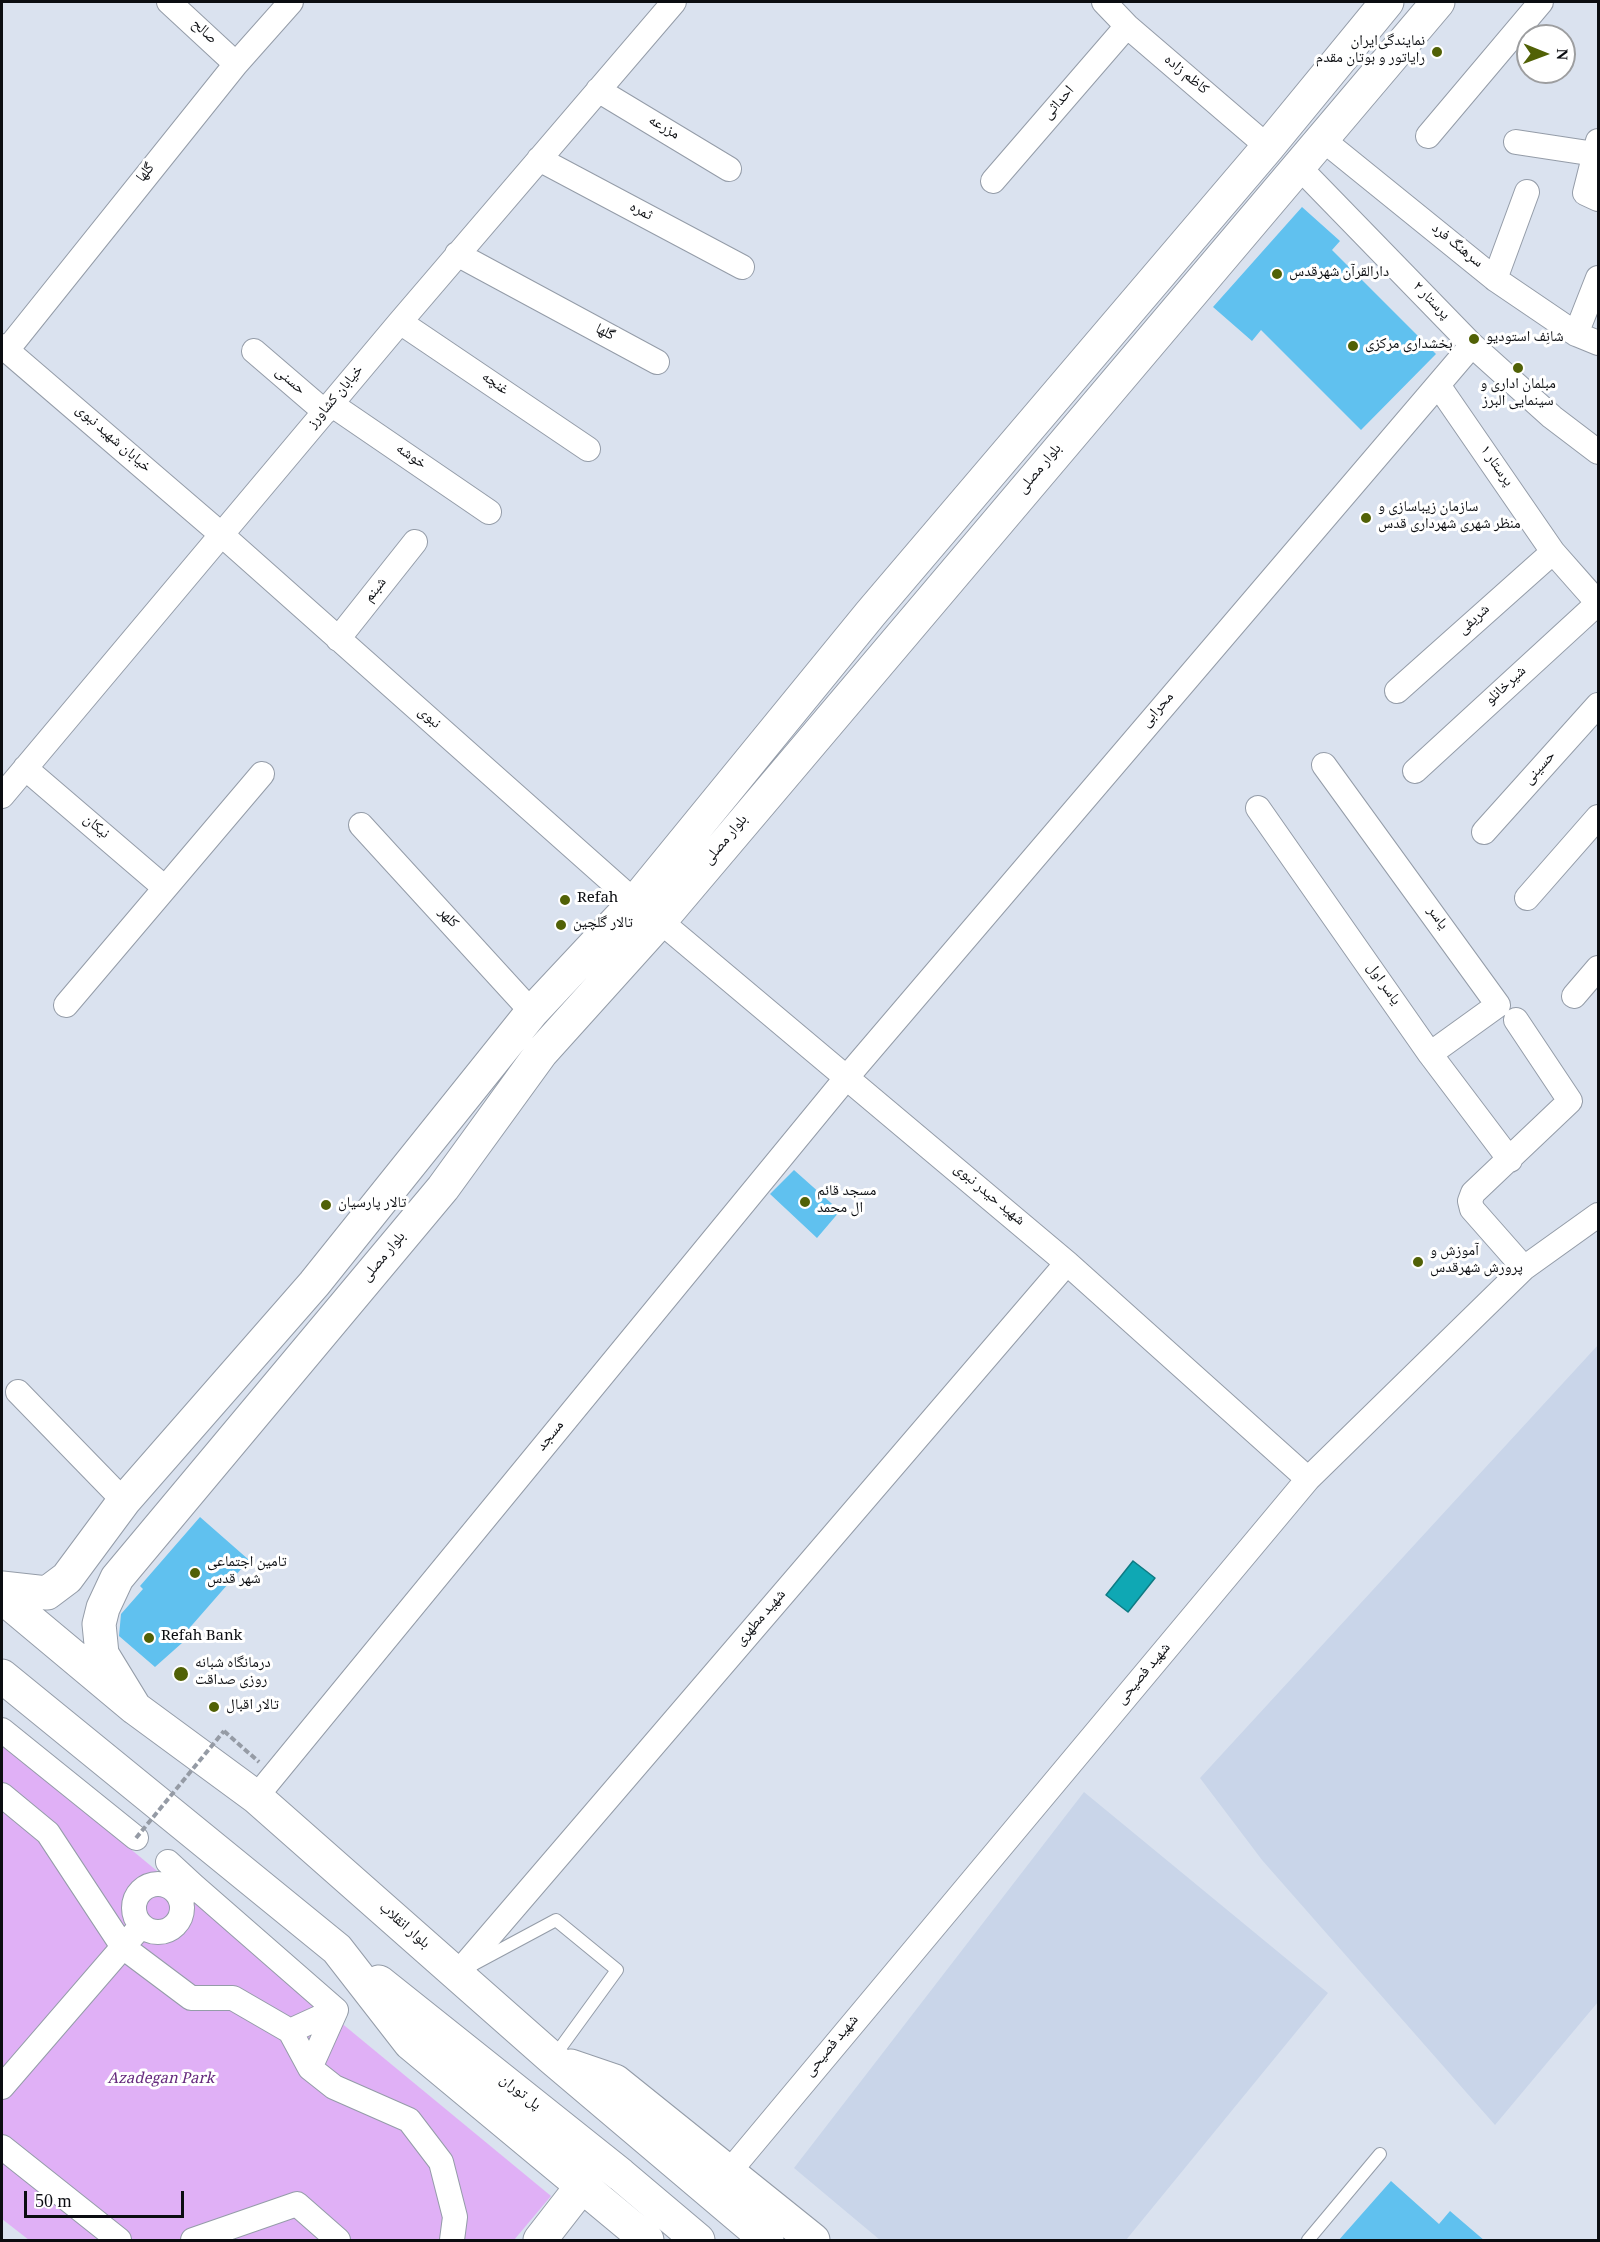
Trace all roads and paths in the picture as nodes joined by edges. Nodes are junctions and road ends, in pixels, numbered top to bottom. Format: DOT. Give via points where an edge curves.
graph roads {
  1 [pos="170,2"];
  2 [pos="291,2"];
  3 [pos="674,2"];
  4 [pos="1104,2"];
  5 [pos="1387,2"];
  6 [pos="1438,2"];
  7 [pos="1541,2"];
  8 [pos="1127,26"];
  9 [pos="236,64"];
  10 [pos="598,90"];
  11 [pos="1428,136"];
  12 [pos="1322,139"];
  13 [pos="1516,142"];
  14 [pos="1269,147"];
  15 [pos="1597,147"];
  16 [pos="539,159"];
  17 [pos="1297,165"];
  18 [pos="729,169"];
  19 [pos="993,181"];
  20 [pos="1527,192"];
  21 [pos="1592,196"];
  22 [pos="457,254"];
  23 [pos="742,267"];
  24 [pos="1599,278"];
  25 [pos="1495,279"];
  26 [pos="400,322"];
  27 [pos="1576,334"];
  28 [pos="1599,343"];
  29 [pos="1472,345"];
  30 [pos="4,348"];
  31 [pos="254,351"];
  32 [pos="657,362"];
  33 [pos="1438,385"];
  34 [pos="328,408"];
  35 [pos="588,449"];
  36 [pos="1599,452"];
  37 [pos="489,512"];
  38 [pos="222,535"];
  39 [pos="415,542"];
  40 [pos="1553,552"];
  41 [pos="1598,603"];
  42 [pos="338,639"];
  43 [pos="1397,691"];
  44 [pos="1599,705"];
  45 [pos="1324,765"];
  46 [pos="25,768"];
  47 [pos="1415,771"];
  48 [pos="262,774"];
  49 [pos="2,796"];
  50 [pos="1258,808"];
  51 [pos="1599,817"];
  52 [pos="361,825"];
  53 [pos="1484,832"];
  54 [pos="165,888"];
  55 [pos="1527,898"];
  56 [pos="648,911"];
  57 [pos="1599,968"];
  58 [pos="1574,996"];
  59 [pos="66,1005"];
  60 [pos="532,1012"];
  61 [pos="1516,1020"];
  62 [pos="1431,1054"];
  63 [pos="847,1077"];
  64 [pos="1510,1160"];
  65 [pos="1599,1215"];
  66 [pos="1067,1263"];
  67 [pos="1524,1268"];
  68 [pos="18,1392"];
  69 [pos="1308,1479"];
  70 [pos="124,1501"];
  71 [pos="2,1588"];
  72 [pos="2,1597"];
  73 [pos="2,1676"];
  74 [pos="135,1708"];
  75 [pos="2,1730"];
  76 [pos="243,1750"];
  77 [pos="2,1795"];
  78 [pos="256,1797"];
  79 [pos="136,1838"];
  80 [pos="168,1863"];
  81 [pos="187,1893"];
  82 [pos="141,1926"];
  83 [pos="123,1947"];
  84 [pos="338,1949"];
  85 [pos="457,1974"];
  86 [pos="336,2010"];
  87 [pos="290,2031"];
  88 [pos="553,2059"];
  89 [pos="310,2068"];
  90 [pos="2,2087"];
  91 [pos="2,2147"];
  92 [pos="1380,2154"];
  93 [pos="729,2172"];
  94 [pos="582,2186"];
  95 [pos="119,2241"];
  96 [pos="193,2241"];
  97 [pos="338,2241"];
  98 [pos="452,2241"];
  99 [pos="540,2241"];
  100 [pos="647,2241"];
  101 [pos="698,2241"];
  102 [pos="766,2241"];
  103 [pos="813,2241"];
  104 [pos="1308,2241"];
  1 -- 9 [label="street, صالح"];
  2 -- 9 [label="street, گلها"];
  3 -- 10 [label="street, خیابان کشاورز"];
  4 -- 8 [label="street, کاظم زاده"];
  5 -- 14 [label="main road, بلوار مصلی"];
  6 -- 12 [label="main road, بلوار مصلی"];
  7 -- 11 [label="street"];
  8 -- 14 [label="street, کاظم زاده"];
  8 -- 19 [label="street, احداثی"];
  9 -- 30 [label="street, گلها"];
  10 -- 16 [label="street, خیابان کشاورز"];
  10 -- 18 [label="street, مزرعه"];
  12 -- 17 [label="main road, بلوار مصلی"];
  12 -- 25 [label="street, سرهنگ فرد"];
  13 -- 15 [label="street"];
  14 -- 17 [label="main road"];
  14 -- 56 [label="main road, بلوار مصلی" via="871,613"];
  15 -- 21 [label="street"];
  16 -- 22 [label="street, خیابان کشاورز"];
  16 -- 23 [label="street, ثمره"];
  17 -- 29 [label="street, پرستار ۲"];
  17 -- 56 [label="main road, بلوار مصلی"];
  20 -- 25 [label="street"];
  22 -- 26 [label="street, خیابان کشاورز"];
  22 -- 32 [label="street, گلها"];
  24 -- 27 [label="street"];
  25 -- 27 [label="street, سرهنگ فرد"];
  26 -- 34 [label="street, خیابان کشاورز"];
  26 -- 35 [label="street, غنچه"];
  27 -- 28 [label="street, سرهنگ فرد"];
  29 -- 33 [label="street, محرابی"];
  29 -- 36 [label="street, پرستار ۲" via="1552,417"];
  30 -- 38 [label="street, خیابان شهید نبوی"];
  31 -- 34 [label="street, حسنی"];
  33 -- 40 [label="street, پرستار ۱"];
  33 -- 63 [label="street, محرابی"];
  34 -- 37 [label="street, خوشه"];
  34 -- 38 [label="street, خیابان کشاورز"];
  38 -- 42 [label="street, نبوی"];
  38 -- 46 [label="street, خیابان کشاورز"];
  39 -- 42 [label="street, شبنم"];
  40 -- 41 [label="street, پرستار ۱"];
  40 -- 43 [label="street, شریفی"];
  41 -- 47 [label="street, شیرخانلو"];
  42 -- 56 [label="street, نبوی"];
  44 -- 53 [label="street, حسینی"];
  45 -- 62 [label="street, یاسر" via="1498,1005"];
  46 -- 49 [label="street, خیابان کشاورز"];
  46 -- 54 [label="street, نیکان"];
  48 -- 54 [label="street"];
  50 -- 62 [label="street, یاسر اول"];
  51 -- 55 [label="street"];
  52 -- 60 [label="street, کلهر"];
  54 -- 59 [label="street"];
  56 -- 60 [label="main road, بلوار مصلی"];
  56 -- 63 [label="street, شهید حیدر نبوی"];
  56 -- 74 [label="main road, بلوار مصلی" via="443,1188 117,1578 102,1608 102,1654"];
  57 -- 58 [label="street"];
  60 -- 70 [label="main road, بلوار مصلی" via="314,1284"];
  61 -- 64 [label="street" via="1570,1101"];
  62 -- 64 [label="street, یاسر اول"];
  63 -- 66 [label="street, شهید حیدر نبوی"];
  63 -- 78 [label="street, مسجد"];
  64 -- 67 [label="street" via="1473,1193 1470,1201 1472,1209"];
  65 -- 67 [label="street, شهید فصیحی"];
  66 -- 69 [label="street, شهید حیدر نبوی"];
  66 -- 85 [label="street, شهید مطهری"];
  67 -- 69 [label="street, شهید فصیحی"];
  68 -- 70 [label="street"];
  69 -- 93 [label="street, شهید فصیحی"];
  70 -- 71 [label="main road, بلوار مصلی" via="67,1578 47,1593"];
  72 -- 74 [label="main road, بلوار انقلاب"];
  73 -- 84 [label="main road"];
  74 -- 78 [label="main road, بلوار انقلاب"];
  75 -- 79 [label="street"];
  76 -- 79 [label="path, bridge" via="224,1731"];
  77 -- 83 [label="street" via="48,1833"];
  78 -- 85 [label="main road, بلوار انقلاب"];
  80 -- 81 [label="street"];
  81 -- 82 [label="street" via="180,1919 169,1930 154,1933"];
  81 -- 82 [label="street" via="166,1885 149,1885 142,1890 134,1904"];
  81 -- 86 [label="street"];
  82 -- 83 [label="street"];
  83 -- 87 [label="street" via="190,1998 232,1998"];
  83 -- 90 [label="street"];
  84 -- 94 [label="main road" via="410,2043"];
  84 -- 101 [label="main road, پل توران"];
  85 -- 88 [label="main road, بلوار انقلاب"];
  85 -- 88 [label="lane" via="556,1920 616,1970"];
  86 -- 87 [label="street"];
  86 -- 89 [label="street"];
  87 -- 89 [label="street"];
  88 -- 93 [label="main road, بلوار انقلاب" via="615,2081"];
  88 -- 102 [label="main road"];
  89 -- 98 [label="street" via="334,2087 409,2120 441,2162 455,2217"];
  91 -- 95 [label="street"];
  92 -- 104 [label="lane"];
  93 -- 103 [label="main road, بلوار انقلاب"];
  94 -- 99 [label="main road"];
  94 -- 100 [label="main road"];
  96 -- 97 [label="street" via="297,2204"];
}
